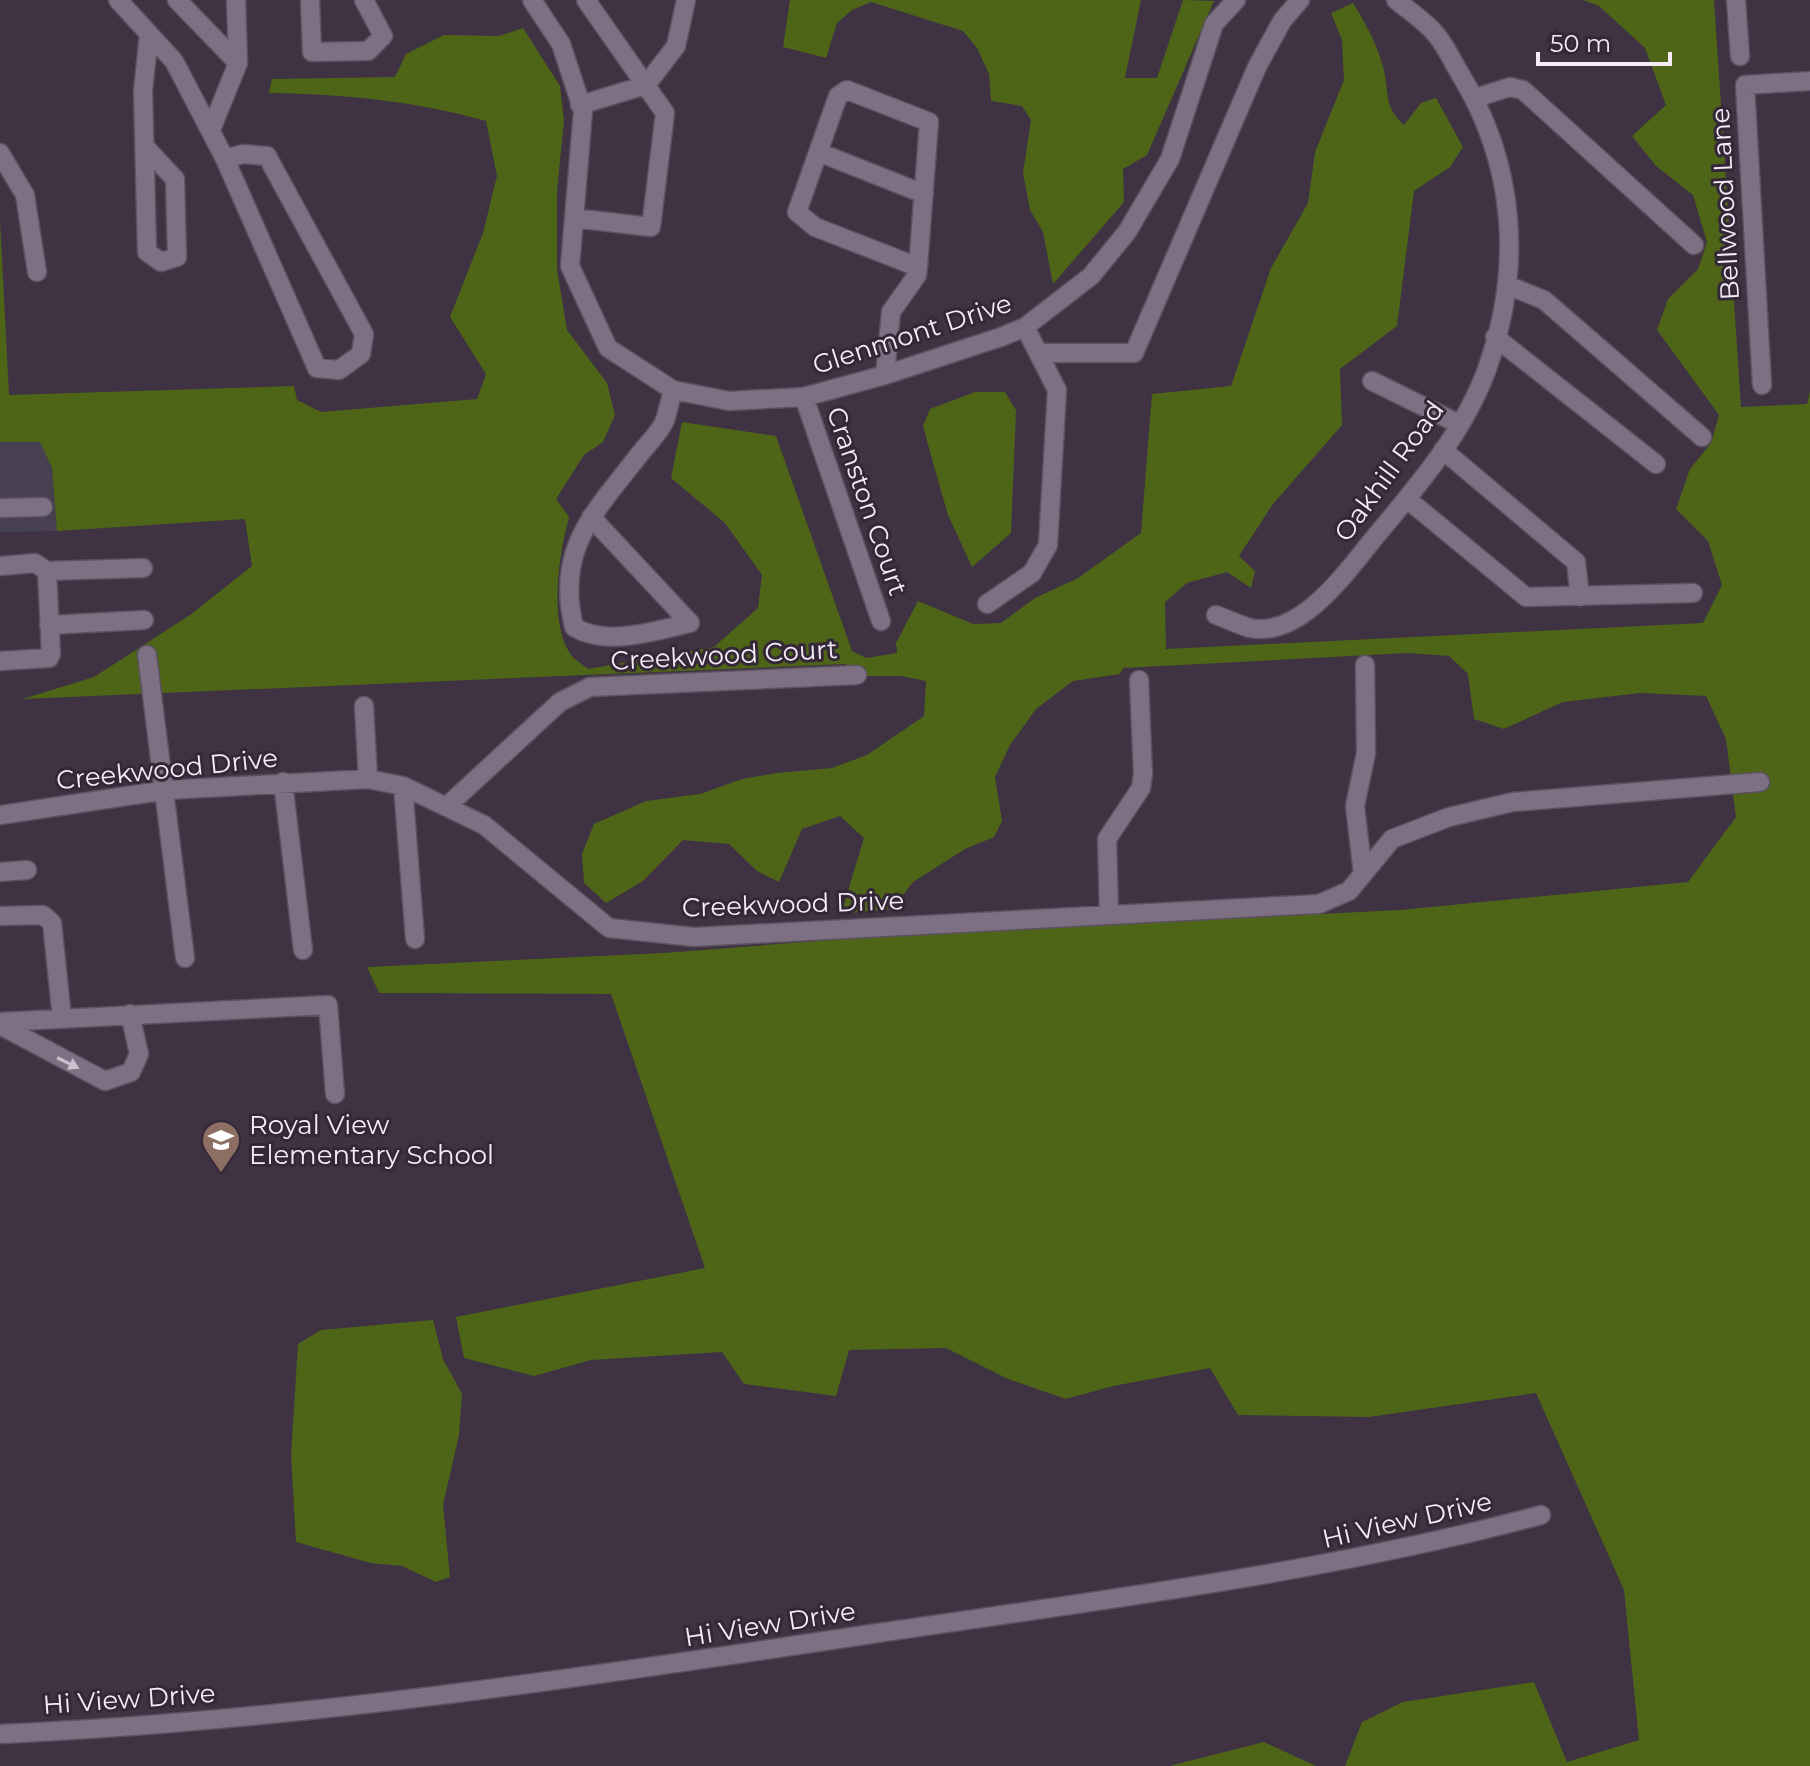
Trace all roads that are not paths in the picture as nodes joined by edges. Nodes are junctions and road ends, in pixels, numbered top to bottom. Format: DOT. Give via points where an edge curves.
graph roads {
  1 [pos="118,0"];
  2 [pos="177,0"];
  3 [pos="236,0"];
  4 [pos="310,0"];
  5 [pos="364,0"];
  6 [pos="532,0"];
  7 [pos="586,0"];
  8 [pos="686,0"];
  9 [pos="1236,0"];
  10 [pos="1300,0"];
  11 [pos="1396,0"];
  12 [pos="1736,0"];
  13 [pos="149,34"];
  14 [pos="1740,56"];
  15 [pos="238,63"];
  16 [pos="1810,81"];
  17 [pos="646,85"];
  18 [pos="1475,98"];
  19 [pos="580,105"];
  20 [pos="212,127"];
  21 [pos="146,148"];
  22 [pos="818,152"];
  23 [pos="0,153"];
  24 [pos="225,159"];
  25 [pos="924,194"];
  26 [pos="574,218"];
  27 [pos="1694,245"];
  28 [pos="918,267"];
  29 [pos="37,272"];
  30 [pos="1507,285"];
  31 [pos="1025,327"];
  32 [pos="1495,337"];
  33 [pos="1038,353"];
  34 [pos="885,375"];
  35 [pos="1372,381"];
  36 [pos="1762,385"];
  37 [pos="673,390"];
  38 [pos="804,397"];
  39 [pos="1459,424"];
  40 [pos="1702,437"];
  41 [pos="1443,450"];
  42 [pos="1656,464"];
  43 [pos="1407,499"];
  44 [pos="43,507"];
  45 [pos="0,508"];
  46 [pos="591,517"];
  47 [pos="0,566"];
  48 [pos="143,568"];
  49 [pos="47,571"];
  50 [pos="1693,593"];
  51 [pos="1580,597"];
  52 [pos="987,604"];
  53 [pos="1216,615"];
  54 [pos="144,620"];
  55 [pos="881,621"];
  56 [pos="49,625"];
  57 [pos="147,655"];
  58 [pos="0,661"];
  59 [pos="1365,665"];
  60 [pos="857,675"];
  61 [pos="1139,680"];
  62 [pos="364,706"];
  63 [pos="368,779"];
  64 [pos="283,782"];
  65 [pos="1760,782"];
  66 [pos="403,786"];
  67 [pos="167,790"];
  68 [pos="446,807"];
  69 [pos="0,815"];
  70 [pos="27,870"];
  71 [pos="0,872"];
  72 [pos="1363,874"];
  73 [pos="1109,915"];
  74 [pos="0,916"];
  75 [pos="415,939"];
  76 [pos="303,950"];
  77 [pos="185,958"];
  78 [pos="130,1014"];
  79 [pos="62,1018"];
  80 [pos="0,1023"];
  81 [pos="335,1094"];
  82 [pos="1541,1515"];
  83 [pos="0,1734"];
  1 -- 13 [label="street"];
  2 -- 15 [label="street"];
  3 -- 15 [label="street"];
  4 -- 5 [label="street" via="312,52 368,51 383,36"];
  6 -- 19 [label="street, Glenmont Drive" via="561,44"];
  7 -- 17 [label="street"];
  8 -- 17 [label="street" via="676,46"];
  9 -- 31 [label="street, Glenmont Drive" via="1214,24 1170,159 1127,232 1091,276"];
  10 -- 33 [label="street" via="1257,67 1134,353"];
  11 -- 18 [label="street, Oakhill Road" via="1434,32"];
  12 -- 14 [label="street"];
  13 -- 20 [label="street" via="174,61"];
  13 -- 21 [label="street" via="143,91"];
  15 -- 20 [label="street"];
  16 -- 36 [label="street, Bellwood Lane" via="1745,85"];
  17 -- 19 [label="street"];
  17 -- 26 [label="street" via="665,113 651,227"];
  18 -- 27 [label="street" via="1510,87 1523,90"];
  18 -- 30 [label="street, Oakhill Road" via="1502,164 1510,238"];
  19 -- 26 [label="street, Glenmont Drive"];
  20 -- 24 [label="street"];
  21 -- 21 [label="street" via="147,252 161,262 177,257 175,179"];
  22 -- 25 [label="street"];
  22 -- 25 [label="street" via="838,96 847,90 929,122"];
  22 -- 28 [label="street" via="797,212 815,227"];
  23 -- 29 [label="street" via="25,195"];
  24 -- 24 [label="street" via="317,368 339,370 361,354 364,334 267,156"];
  25 -- 28 [label="street"];
  26 -- 37 [label="street, Glenmont Drive" via="570,266 608,348"];
  28 -- 34 [label="street" via="891,312"];
  30 -- 32 [label="street, Oakhill Road"];
  30 -- 40 [label="street" via="1544,300"];
  31 -- 33 [label="street"];
  31 -- 34 [label="street, Glenmont Drive"];
  32 -- 39 [label="street, Oakhill Road" via="1486,370"];
  32 -- 42 [label="street"];
  33 -- 52 [label="street" via="1057,390 1048,545 1032,573"];
  34 -- 38 [label="street, Glenmont Drive"];
  35 -- 39 [label="street"];
  37 -- 38 [label="street, Glenmont Drive" via="729,401"];
  37 -- 46 [label="street" via="664,423"];
  38 -- 55 [label="street, Cranston Court"];
  39 -- 41 [label="street, Oakhill Road"];
  41 -- 43 [label="street, Oakhill Road"];
  41 -- 51 [label="street" via="1576,562"];
  43 -- 51 [label="street" via="1526,597"];
  43 -- 53 [label="street, Oakhill Road" via="1310,611 1277,627 1252,628"];
  44 -- 45 [label="street"];
  46 -- 46 [label="street" via="569,569 574,627 588,636 642,634 690,623"];
  47 -- 49 [label="street" via="35,563"];
  48 -- 49 [label="street"];
  49 -- 56 [label="street"];
  50 -- 51 [label="street"];
  54 -- 56 [label="street"];
  56 -- 58 [label="street" via="49,658"];
  57 -- 67 [label="street"];
  59 -- 72 [label="street" via="1366,753 1355,806"];
  60 -- 68 [label="street, Creekwood Court" via="590,687 560,702"];
  61 -- 73 [label="street" via="1143,774 1141,788 1107,839"];
  62 -- 63 [label="street"];
  63 -- 64 [label="street, Creekwood Drive"];
  63 -- 66 [label="street, Creekwood Drive"];
  64 -- 67 [label="street, Creekwood Drive"];
  64 -- 76 [label="street"];
  65 -- 72 [label="street, Creekwood Drive" via="1513,802 1449,817 1392,839"];
  66 -- 68 [label="street, Creekwood Drive"];
  66 -- 75 [label="street"];
  67 -- 69 [label="street, Creekwood Drive"];
  67 -- 77 [label="street"];
  68 -- 73 [label="street, Creekwood Drive" via="484,825 609,928 694,937"];
  70 -- 71 [label="street"];
  72 -- 73 [label="street, Creekwood Drive" via="1349,891 1319,904"];
  74 -- 79 [label="street" via="43,915 52,923"];
  78 -- 79 [label="street"];
  80 -- 78 [label="street, one-way" via="105,1081 131,1072 139,1054"];
  78 -- 81 [label="street" via="328,1005"];
  79 -- 80 [label="street"];
  82 -- 83 [label="street, Hi View Drive" via="1291,1572 643,1670 142,1727"];
}
